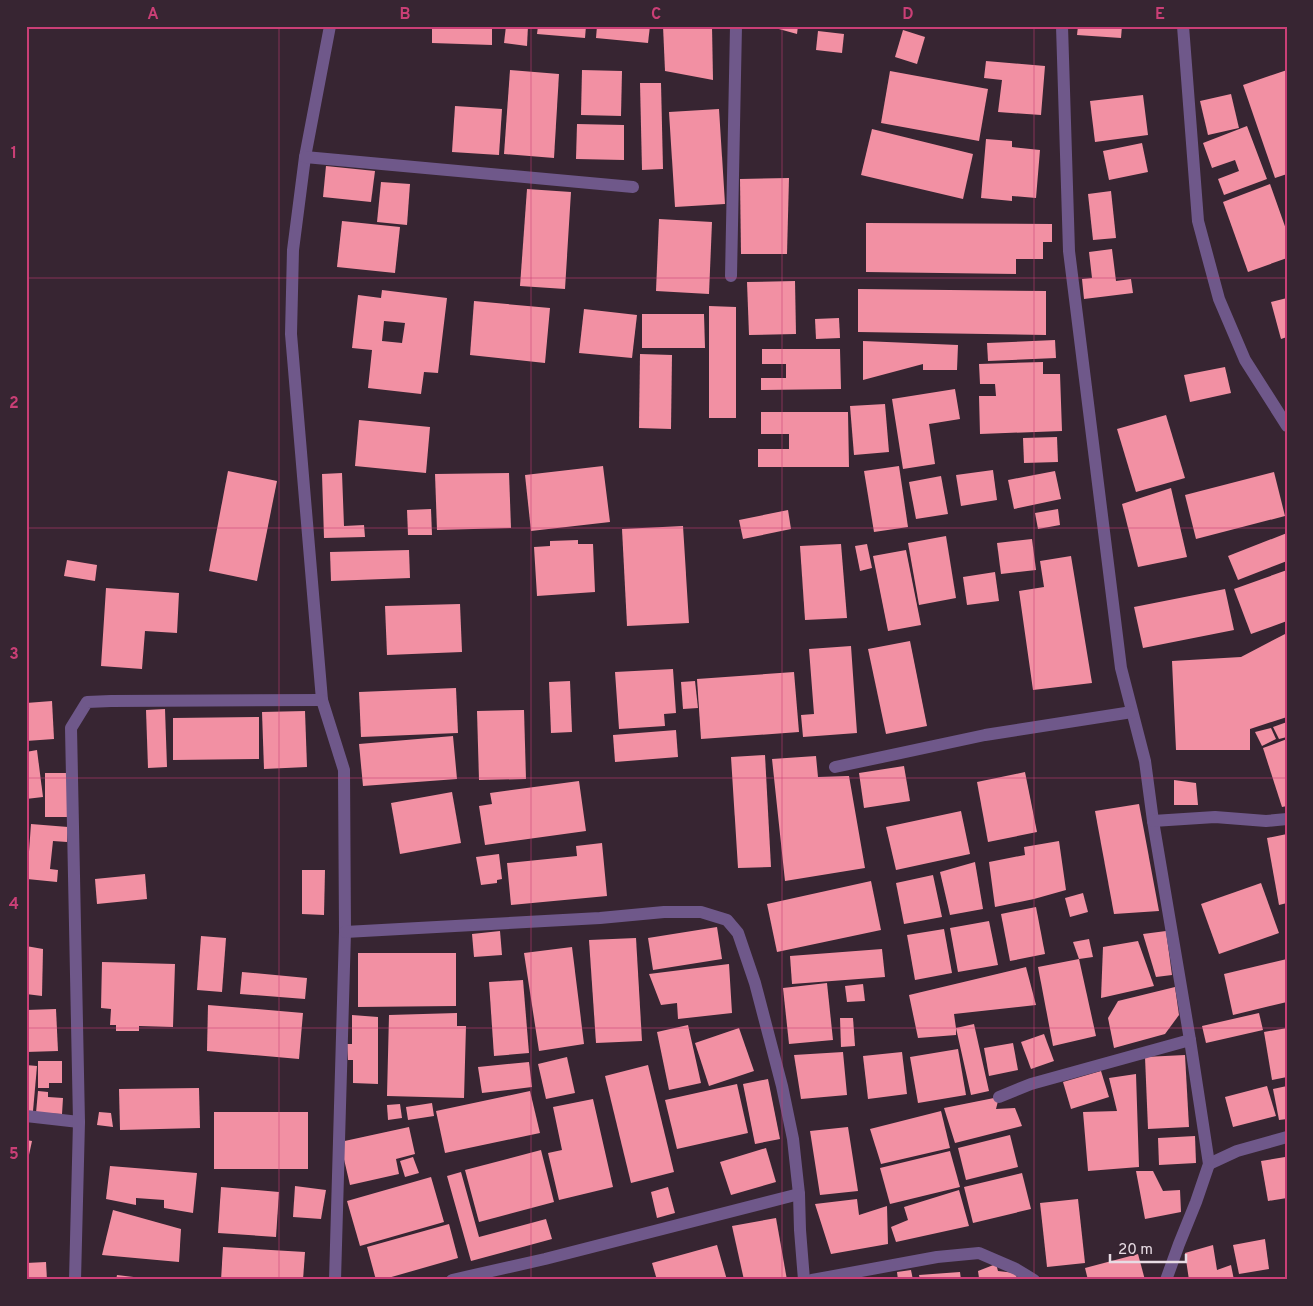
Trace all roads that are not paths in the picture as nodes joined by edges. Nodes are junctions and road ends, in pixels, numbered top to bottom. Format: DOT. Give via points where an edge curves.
graph roads {
  1 [pos="330,26"];
  2 [pos="736,26"];
  3 [pos="1062,26"];
  4 [pos="1183,26"];
  5 [pos="305,157"];
  6 [pos="633,187"];
  7 [pos="731,276"];
  8 [pos="1287,426"];
  9 [pos="322,700"];
  10 [pos="1132,712"];
  11 [pos="835,767"];
  12 [pos="1287,819"];
  13 [pos="1153,821"];
  14 [pos="345,932"];
  15 [pos="1190,1040"];
  16 [pos="999,1097"];
  17 [pos="26,1116"];
  18 [pos="79,1122"];
  19 [pos="1287,1137"];
  20 [pos="1209,1164"];
  21 [pos="799,1194"];
  22 [pos="75,1280"];
  23 [pos="335,1280"];
  24 [pos="452,1280"];
  25 [pos="804,1280"];
  26 [pos="812,1280"];
  27 [pos="1034,1280"];
  28 [pos="1166,1280"];
  1 -- 5 [label="street"];
  2 -- 7 [label="street"];
  3 -- 10 [label="street" via="1069,251 1121,668"];
  4 -- 8 [label="street" via="1198,221 1219,299 1245,360"];
  5 -- 6 [label="street"];
  5 -- 9 [label="street" via="293,250 291,334"];
  9 -- 14 [label="street" via="344,770"];
  9 -- 18 [label="street" via="87,702 71,728"];
  10 -- 11 [label="street" via="985,735"];
  10 -- 13 [label="street" via="1145,761"];
  12 -- 13 [label="street" via="1266,821 1215,817"];
  13 -- 15 [label="street"];
  14 -- 21 [label="street" via="664,912 701,912 728,920 741,941 782,1086 793,1139"];
  14 -- 23 [label="street"];
  15 -- 16 [label="street" via="1031,1084"];
  15 -- 20 [label="street"];
  17 -- 18 [label="street"];
  18 -- 22 [label="street"];
  19 -- 20 [label="street" via="1236,1151"];
  20 -- 28 [label="street"];
  21 -- 24 [label="street"];
  21 -- 25 [label="street"];
  26 -- 27 [label="street" via="938,1257 979,1253"];
}
